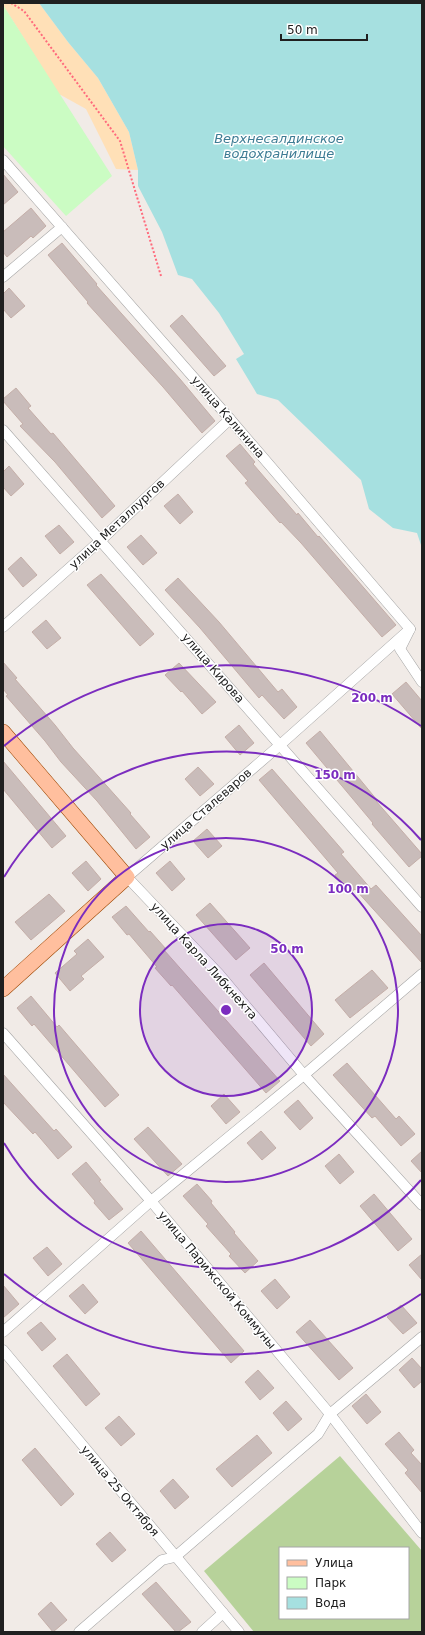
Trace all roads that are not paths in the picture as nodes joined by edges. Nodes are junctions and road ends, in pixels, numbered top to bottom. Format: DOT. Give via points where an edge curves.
graph roads {
  1 [pos="3,160"];
  2 [pos="62,227"];
  3 [pos="3,277"];
  4 [pos="230,419"];
  5 [pos="3,430"];
  6 [pos="101,540"];
  7 [pos="3,627"];
  8 [pos="410,629"];
  9 [pos="422,682"];
  10 [pos="3,732"];
  11 [pos="280,745"];
  12 [pos="127,877"];
  13 [pos="422,907"];
  14 [pos="422,974"];
  15 [pos="3,989"];
  16 [pos="3,1033"];
  17 [pos="304,1075"];
  18 [pos="151,1202"];
  19 [pos="422,1206"];
  20 [pos="3,1332"];
  21 [pos="422,1336"];
  22 [pos="3,1350"];
  23 [pos="330,1414"];
  24 [pos="422,1533"];
  25 [pos="175,1557"];
  26 [pos="223,1614"];
  27 [pos="79,1632"];
  28 [pos="202,1632"];
  29 [pos="239,1632"];
  1 -- 2 [label="street, улица Калинина"];
  2 -- 3 [label="street"];
  2 -- 4 [label="street, улица Калинина"];
  4 -- 6 [label="street, улица Металлургов"];
  4 -- 8 [label="street, улица Калинина"];
  5 -- 6 [label="street, улица Кирова"];
  6 -- 7 [label="street, улица Металлургов"];
  6 -- 11 [label="street, улица Кирова"];
  8 -- 9 [label="street" via="400,648"];
  8 -- 11 [label="street, улица Сталеваров"];
  10 -- 12 [label="main road, улица Карла Либкнехта"];
  11 -- 12 [label="street, улица Сталеваров"];
  11 -- 13 [label="street, улица Кирова"];
  12 -- 15 [label="main road, улица Сталеваров"];
  12 -- 17 [label="street, улица Карла Либкнехта" via="219,974"];
  14 -- 17 [label="street"];
  16 -- 18 [label="street, улица Парижской Коммуны"];
  17 -- 18 [label="street"];
  17 -- 19 [label="street, улица Карла Либкнехта"];
  18 -- 20 [label="street"];
  18 -- 23 [label="street, улица Парижской Коммуны"];
  21 -- 23 [label="street"];
  22 -- 25 [label="street, улица 25 Октября"];
  23 -- 24 [label="street, улица Парижской Коммуны"];
  23 -- 25 [label="street" via="318,1434"];
  25 -- 26 [label="street, улица 25 Октября"];
  25 -- 27 [label="street" via="162,1560"];
  26 -- 28 [label="street"];
  26 -- 29 [label="street, улица 25 Октября"];
}
